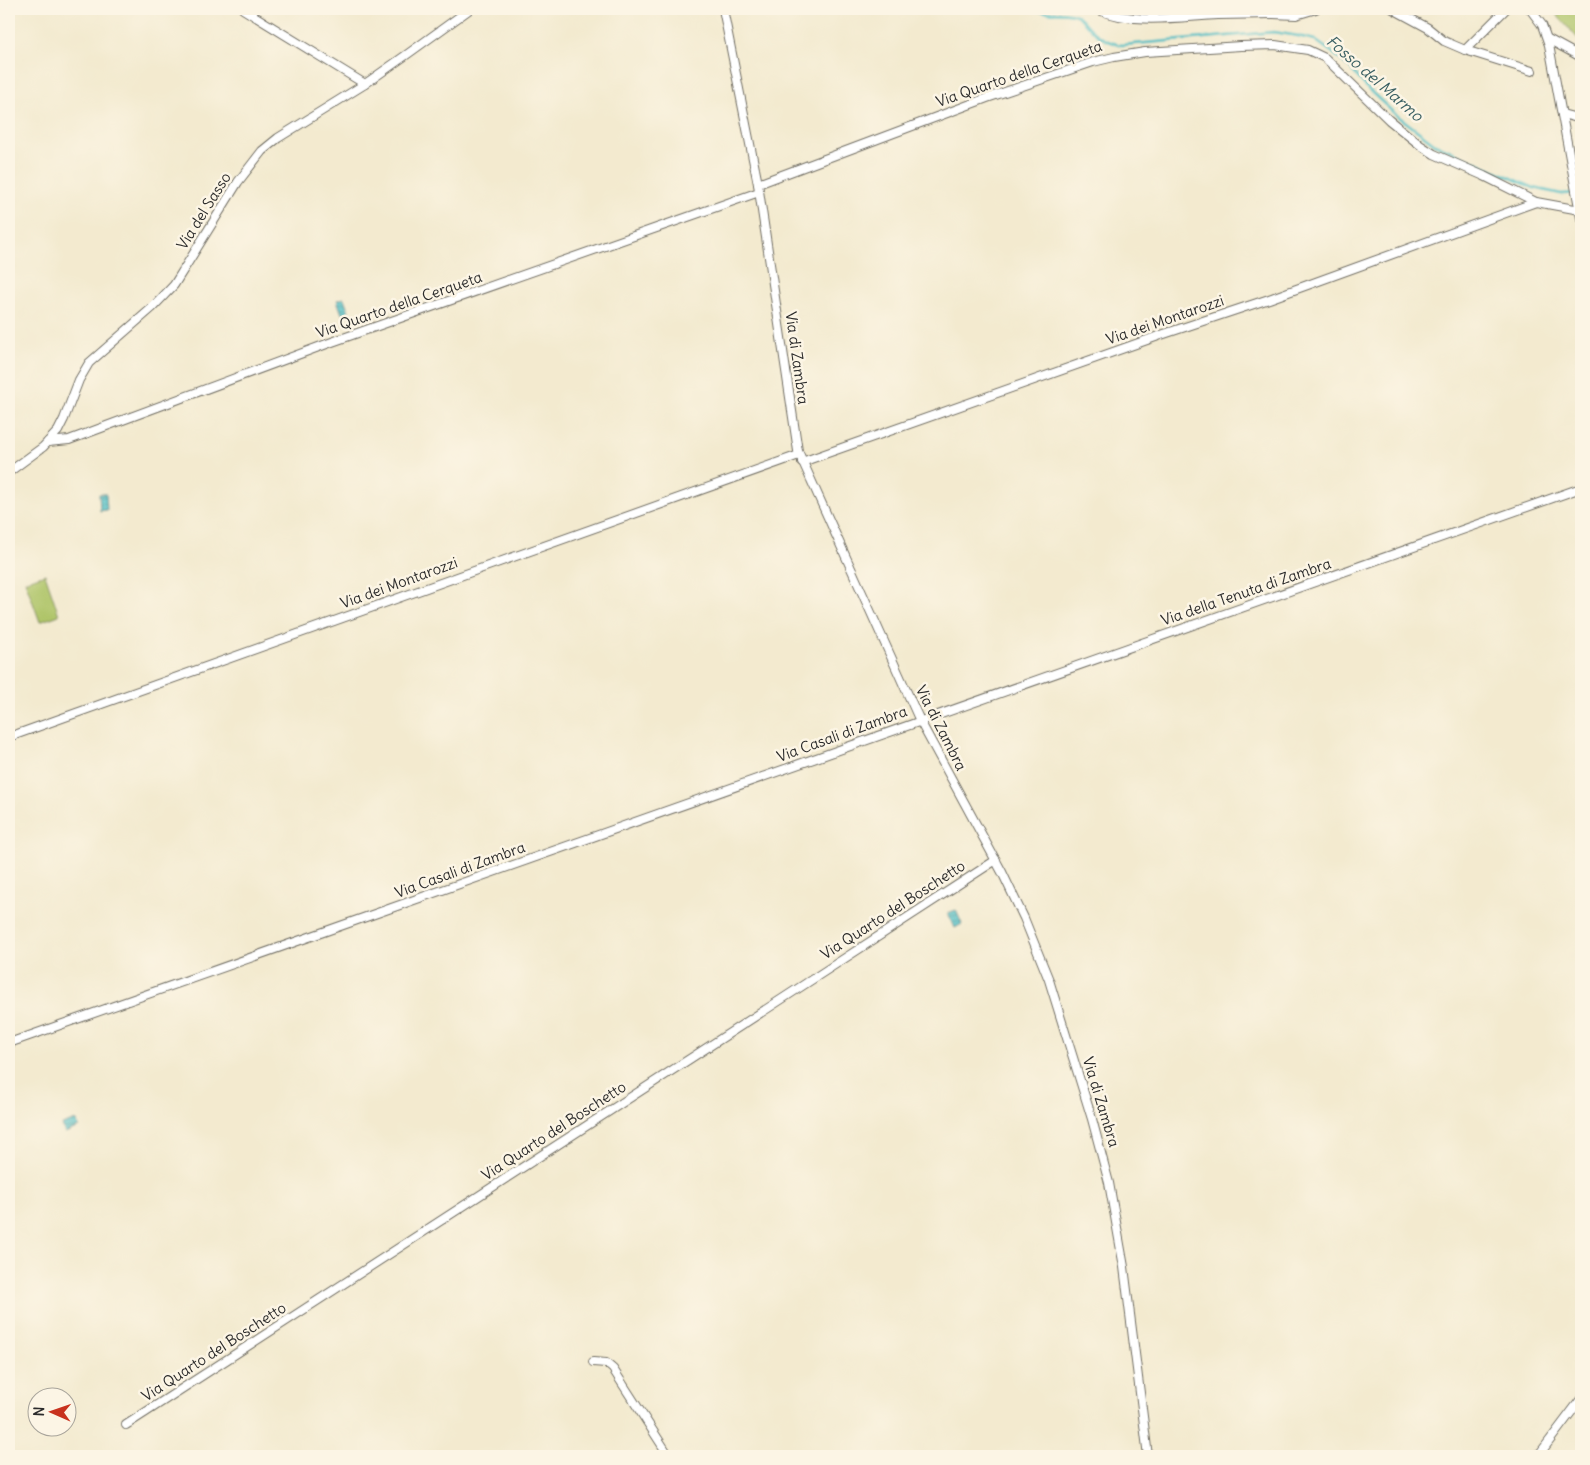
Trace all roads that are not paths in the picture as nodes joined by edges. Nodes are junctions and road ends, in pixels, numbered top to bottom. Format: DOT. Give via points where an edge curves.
graph roads {
  1 [pos="243,9"];
  2 [pos="470,9"];
  3 [pos="723,9"];
  4 [pos="1096,9"];
  5 [pos="1316,9"];
  6 [pos="1393,9"];
  7 [pos="1506,9"];
  8 [pos="1530,9"];
  9 [pos="1273,11"];
  10 [pos="1218,12"];
  11 [pos="1548,39"];
  12 [pos="1465,50"];
  13 [pos="1581,57"];
  14 [pos="1532,71"];
  15 [pos="365,84"];
  16 [pos="1562,114"];
  17 [pos="1581,119"];
  18 [pos="758,188"];
  19 [pos="1536,202"];
  20 [pos="1580,210"];
  21 [pos="48,442"];
  22 [pos="801,459"];
  23 [pos="9,472"];
  24 [pos="1581,488"];
  25 [pos="920,721"];
  26 [pos="9,736"];
  27 [pos="996,860"];
  28 [pos="9,1043"];
  29 [pos="593,1362"];
  30 [pos="1581,1399"];
  31 [pos="126,1425"];
  32 [pos="668,1456"];
  33 [pos="1148,1456"];
  34 [pos="1538,1456"];
  1 -- 15 [label="street"];
  2 -- 15 [label="street, Via del Sasso"];
  3 -- 18 [label="street, Via di Zambra"];
  4 -- 10 [label="street" via="1134,17"];
  5 -- 9 [label="street" via="1301,14"];
  6 -- 12 [label="street" via="1428,28 1444,41"];
  7 -- 12 [label="street"];
  8 -- 11 [label="street"];
  9 -- 10 [label="street"];
  11 -- 13 [label="street"];
  11 -- 16 [label="street"];
  12 -- 14 [label="street"];
  15 -- 21 [label="street, Via del Sasso" via="275,140 256,158 171,288 87,365 63,422"];
  16 -- 17 [label="street"];
  16 -- 20 [label="street"];
  18 -- 19 [label="street, Via Quarto della Cerqueta" via="969,104 1093,62 1136,53 1264,45 1294,47 1320,55 1385,116 1425,148"];
  18 -- 21 [label="street, Via Quarto della Cerqueta" via="70,440"];
  18 -- 22 [label="street, Via di Zambra"];
  19 -- 20 [label="street, Via Quarto della Cerqueta"];
  19 -- 22 [label="street, Via dei Montarozzi" via="1269,299"];
  21 -- 23 [label="street, Via del Sasso"];
  22 -- 25 [label="street, Via di Zambra"];
  22 -- 26 [label="street, Via dei Montarozzi"];
  24 -- 25 [label="street, Via della Tenuta di Zambra"];
  25 -- 27 [label="street, Via di Zambra"];
  25 -- 28 [label="street, Via Casali di Zambra"];
  27 -- 31 [label="street, Via Quarto del Boschetto"];
  27 -- 33 [label="street, Via di Zambra" via="1024,918 1048,980 1102,1153 1123,1261"];
  29 -- 32 [label="street" via="606,1363 613,1369"];
  30 -- 34 [label="street"];
}
